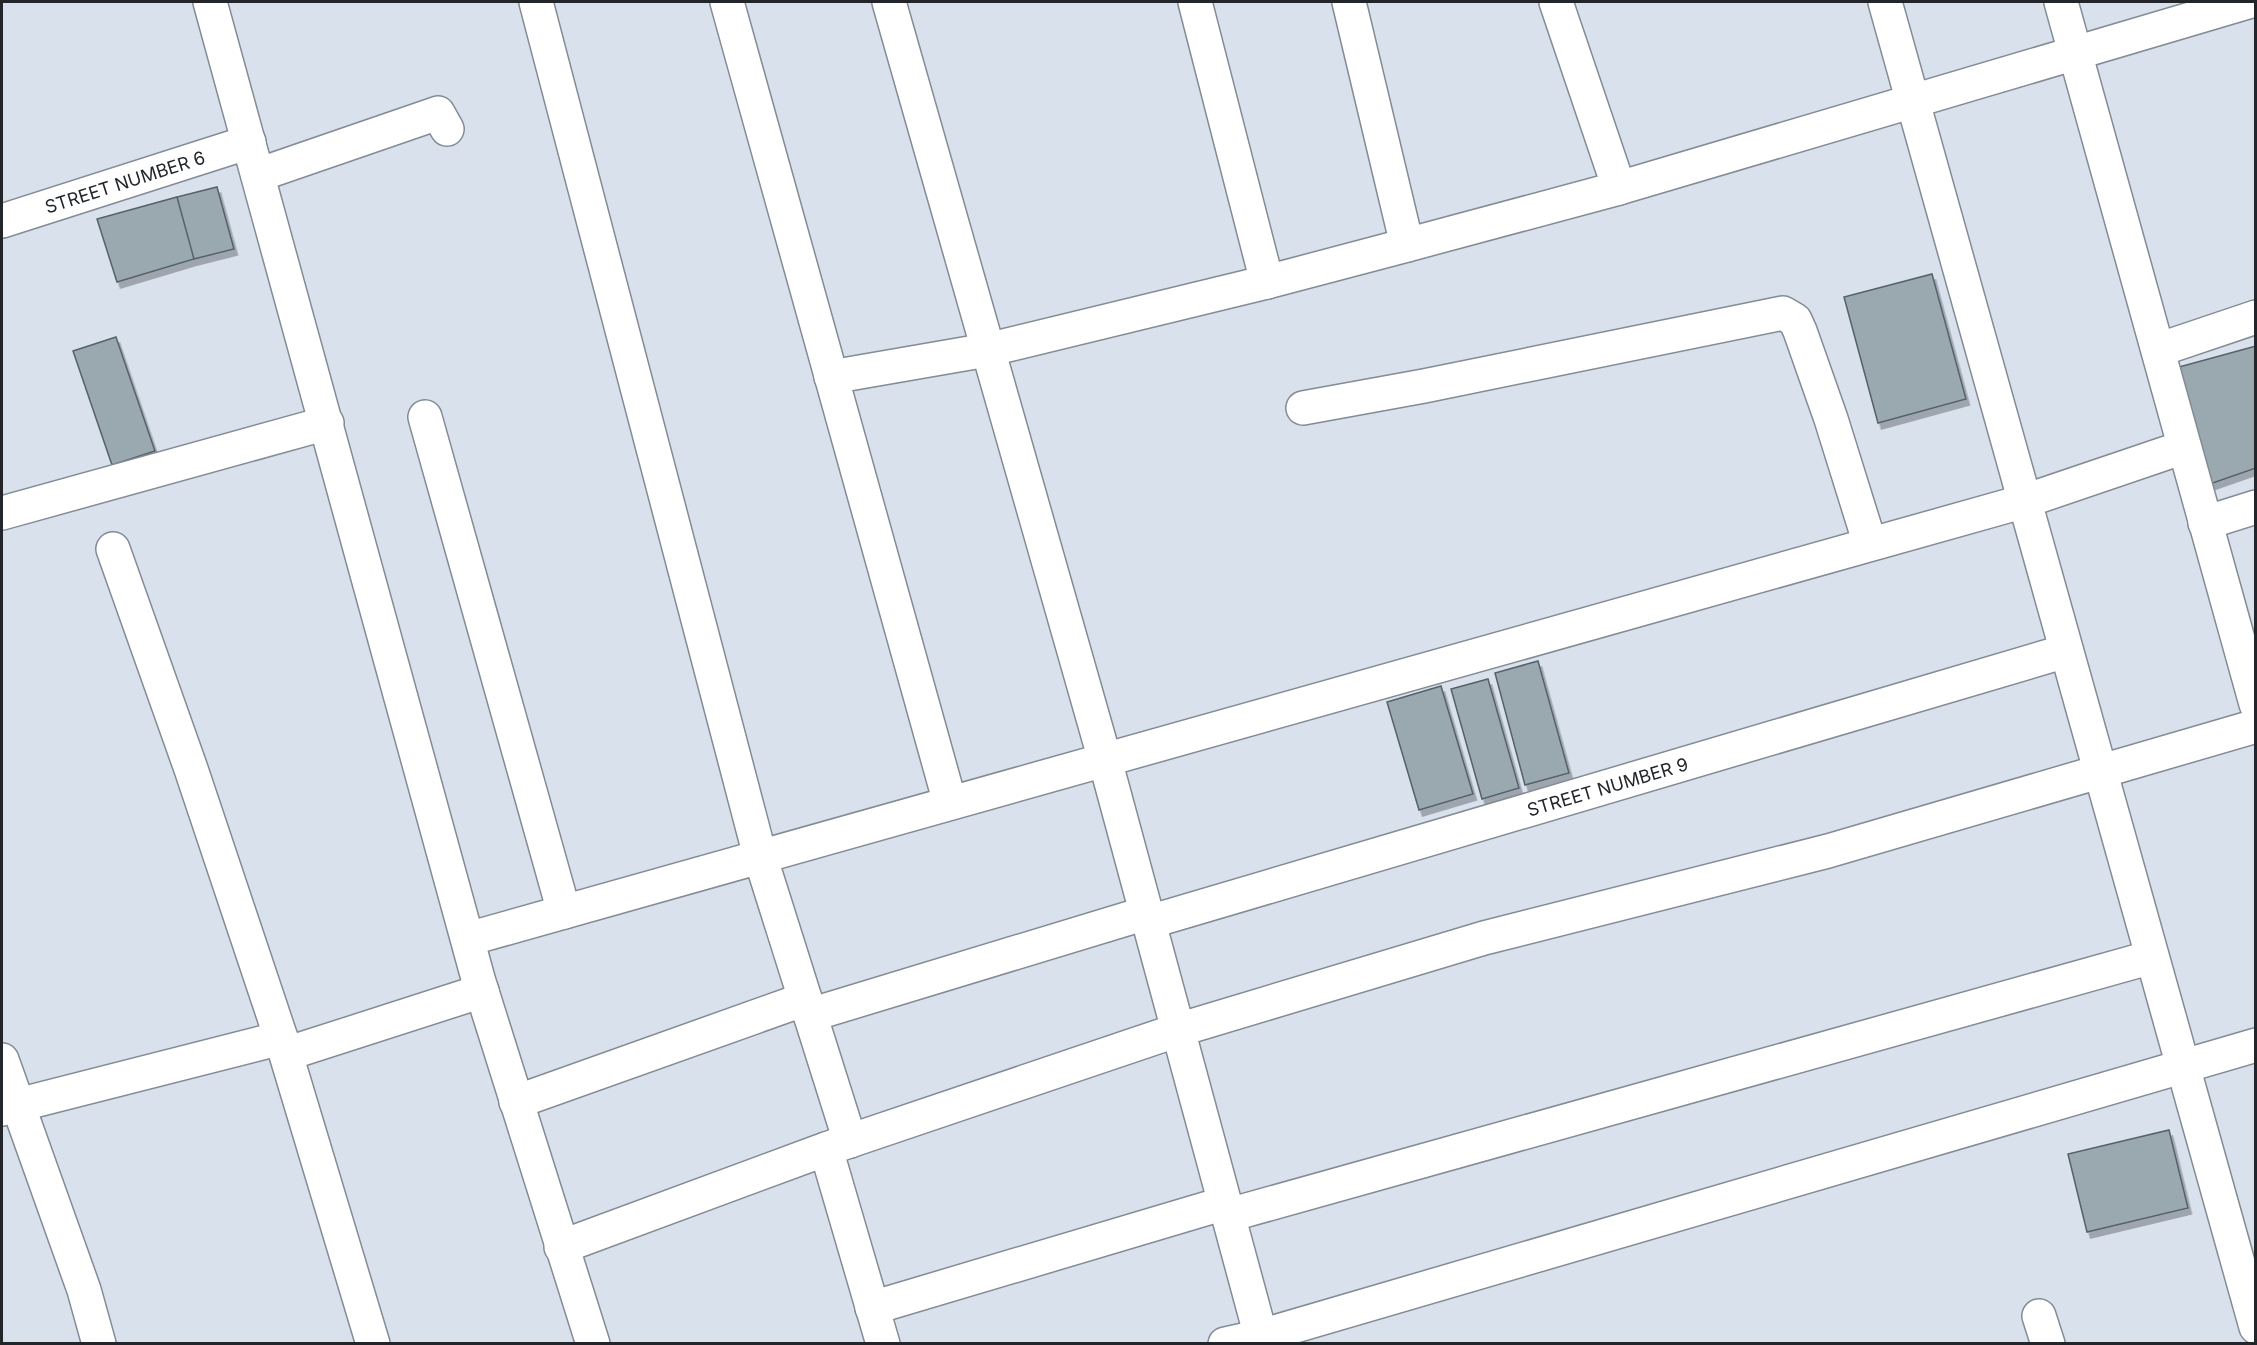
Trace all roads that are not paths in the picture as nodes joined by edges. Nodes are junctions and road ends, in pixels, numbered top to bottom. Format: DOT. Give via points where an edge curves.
graph roads {
  1 [pos="210,2"];
  2 [pos="536,2"];
  3 [pos="727,2"];
  4 [pos="889,2"];
  5 [pos="1195,2"];
  6 [pos="1349,2"];
  7 [pos="1556,2"];
  8 [pos="1885,2"];
  9 [pos="2061,2"];
  10 [pos="2248,2"];
  11 [pos="2074,52"];
  12 [pos="1913,101"];
  13 [pos="447,129"];
  14 [pos="249,142"];
  15 [pos="258,175"];
  16 [pos="1619,188"];
  17 [pos="2,221"];
  18 [pos="1407,245"];
  19 [pos="1267,282"];
  20 [pos="2256,317"];
  21 [pos="987,350"];
  22 [pos="2158,350"];
  23 [pos="831,377"];
  24 [pos="1303,408"];
  25 [pos="425,417"];
  26 [pos="327,423"];
  27 [pos="2184,447"];
  28 [pos="2025,501"];
  29 [pos="2256,507"];
  30 [pos="2,513"];
  31 [pos="2205,523"];
  32 [pos="1870,544"];
  33 [pos="113,549"];
  34 [pos="2066,651"];
  35 [pos="2256,704"];
  36 [pos="2256,726"];
  37 [pos="1105,760"];
  38 [pos="2100,772"];
  39 [pos="950,803"];
  40 [pos="760,856"];
  41 [pos="564,912"];
  42 [pos="1148,917"];
  43 [pos="468,939"];
  44 [pos="2152,957"];
  45 [pos="482,992"];
  46 [pos="808,1007"];
  47 [pos="1179,1030"];
  48 [pos="2256,1045"];
  49 [pos="283,1046"];
  50 [pos="2,1060"];
  51 [pos="2182,1066"];
  52 [pos="516,1101"];
  53 [pos="9,1106"];
  54 [pos="838,1145"];
  55 [pos="1227,1209"];
  56 [pos="561,1247"];
  57 [pos="873,1308"];
  58 [pos="2256,1327"];
  59 [pos="1262,1340"];
  60 [pos="99,1344"];
  61 [pos="373,1344"];
  62 [pos="593,1344"];
  63 [pos="883,1344"];
  64 [pos="1225,1344"];
  1 -- 14 [label="street"];
  2 -- 40 [label="street"];
  3 -- 23 [label="street"];
  4 -- 21 [label="street"];
  5 -- 19 [label="street"];
  6 -- 18 [label="street"];
  7 -- 16 [label="street"];
  8 -- 12 [label="street"];
  9 -- 11 [label="street"];
  10 -- 11 [label="street"];
  11 -- 12 [label="street"];
  11 -- 22 [label="street"];
  12 -- 16 [label="street"];
  12 -- 28 [label="street"];
  13 -- 15 [label="street" via="438,113"];
  14 -- 15 [label="street"];
  14 -- 17 [label="street, STREET NUMBER 6"];
  15 -- 26 [label="street"];
  16 -- 18 [label="street"];
  18 -- 19 [label="street"];
  19 -- 21 [label="street"];
  20 -- 22 [label="street"];
  21 -- 23 [label="street"];
  21 -- 37 [label="street"];
  22 -- 27 [label="street"];
  23 -- 39 [label="street"];
  24 -- 32 [label="street" via="1783,314 1795,320 1800,331"];
  25 -- 41 [label="street"];
  26 -- 30 [label="street"];
  26 -- 43 [label="street"];
  27 -- 28 [label="street"];
  27 -- 31 [label="street"];
  28 -- 32 [label="street"];
  28 -- 34 [label="street"];
  29 -- 31 [label="street"];
  31 -- 35 [label="street"];
  32 -- 37 [label="street"];
  33 -- 49 [label="street"];
  34 -- 38 [label="street"];
  34 -- 42 [label="street, STREET NUMBER 9"];
  36 -- 38 [label="street"];
  37 -- 39 [label="street"];
  37 -- 42 [label="street"];
  38 -- 44 [label="street"];
  38 -- 47 [label="street" via="1828,851 1484,938"];
  39 -- 40 [label="street"];
  40 -- 41 [label="street"];
  40 -- 46 [label="street"];
  41 -- 43 [label="street"];
  42 -- 46 [label="street, STREET NUMBER 9"];
  42 -- 47 [label="street"];
  43 -- 45 [label="street"];
  44 -- 51 [label="street"];
  44 -- 55 [label="street"];
  45 -- 49 [label="street"];
  45 -- 52 [label="street"];
  46 -- 52 [label="street, STREET NUMBER 9"];
  46 -- 54 [label="street"];
  47 -- 54 [label="street"];
  47 -- 55 [label="street"];
  48 -- 51 [label="street"];
  49 -- 53 [label="street"];
  49 -- 61 [label="street"];
  50 -- 53 [label="street"];
  51 -- 58 [label="street"];
  51 -- 59 [label="street"];
  52 -- 56 [label="street"];
  53 -- 60 [label="street" via="84,1290"];
  54 -- 56 [label="street"];
  54 -- 57 [label="street"];
  55 -- 57 [label="street"];
  55 -- 59 [label="street"];
  56 -- 62 [label="street"];
  57 -- 63 [label="street"];
  59 -- 64 [label="street"];
}
